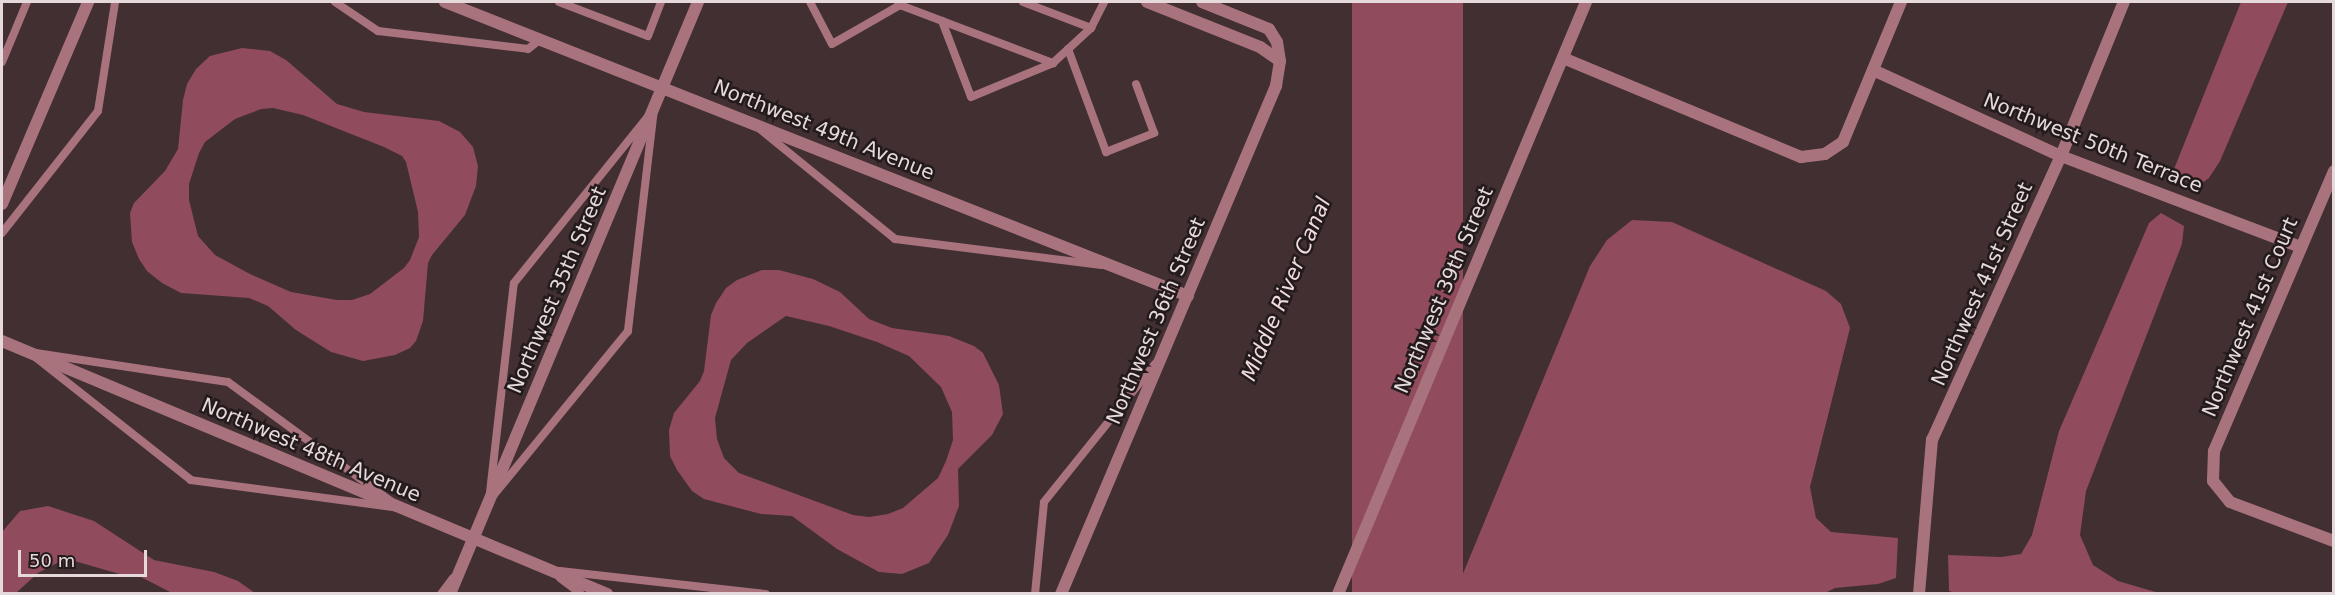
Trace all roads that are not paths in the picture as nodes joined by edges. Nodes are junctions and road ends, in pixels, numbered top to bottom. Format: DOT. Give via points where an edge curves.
graph roads {
  1 [pos="27,2"];
  2 [pos="88,2"];
  3 [pos="115,2"];
  4 [pos="335,2"];
  5 [pos="445,2"];
  6 [pos="559,2"];
  7 [pos="661,2"];
  8 [pos="698,2"];
  9 [pos="810,2"];
  10 [pos="1023,2"];
  11 [pos="1104,2"];
  12 [pos="1147,2"];
  13 [pos="1202,2"];
  14 [pos="1586,2"];
  15 [pos="1901,2"];
  16 [pos="2124,2"];
  17 [pos="899,3"];
  18 [pos="942,21"];
  19 [pos="1091,28"];
  20 [pos="541,39"];
  21 [pos="1068,49"];
  22 [pos="1563,58"];
  23 [pos="2,61"];
  24 [pos="1280,61"];
  25 [pos="1053,63"];
  26 [pos="1873,70"];
  27 [pos="1136,84"];
  28 [pos="663,87"];
  29 [pos="654,109"];
  30 [pos="752,123"];
  31 [pos="2061,156"];
  32 [pos="2334,171"];
  33 [pos="2,204"];
  34 [pos="2,233"];
  35 [pos="2301,247"];
  36 [pos="1114,267"];
  37 [pos="1188,296"];
  38 [pos="2,341"];
  39 [pos="29,352"];
  40 [pos="1162,355"];
  41 [pos="489,501"];
  42 [pos="400,508"];
  43 [pos="473,539"];
  44 [pos="2334,541"];
  45 [pos="460,569"];
  46 [pos="548,569"];
  47 [pos="441,594"];
  48 [pos="450,594"];
  49 [pos="457,594"];
  50 [pos="581,594"];
  51 [pos="607,594"];
  52 [pos="766,594"];
  53 [pos="1035,594"];
  54 [pos="1061,594"];
  55 [pos="1338,594"];
  56 [pos="1919,594"];
  1 -- 23 [label="lane"];
  2 -- 33 [label="street"];
  3 -- 34 [label="lane" via="98,111"];
  4 -- 20 [label="lane" via="378,31 528,49"];
  5 -- 20 [label="street, Northwest 49th Avenue"];
  6 -- 7 [label="lane" via="648,36"];
  8 -- 28 [label="street, Northwest 35th Street"];
  9 -- 17 [label="lane" via="832,44"];
  10 -- 19 [label="lane"];
  11 -- 19 [label="lane"];
  12 -- 24 [label="street" via="1260,47"];
  13 -- 24 [label="street" via="1269,29 1277,42"];
  14 -- 22 [label="street, Northwest 39th Street"];
  15 -- 26 [label="street"];
  16 -- 31 [label="street, Northwest 41st Street"];
  17 -- 18 [label="lane"];
  18 -- 25 [label="lane"];
  18 -- 25 [label="lane" via="971,97"];
  19 -- 21 [label="lane"];
  20 -- 28 [label="street, Northwest 49th Avenue"];
  21 -- 25 [label="lane"];
  21 -- 27 [label="lane" via="1106,152 1154,133"];
  22 -- 26 [label="street" via="1801,157 1825,154 1843,142"];
  22 -- 55 [label="street, Northwest 39th Street"];
  24 -- 37 [label="street, Northwest 36th Street" via="1276,86"];
  26 -- 31 [label="street, Northwest 50th Terrace"];
  28 -- 29 [label="street, Northwest 35th Street"];
  28 -- 30 [label="street, Northwest 49th Avenue"];
  29 -- 41 [label="street, Northwest 35th Street"];
  29 -- 41 [label="lane" via="514,283"];
  29 -- 41 [label="lane" via="628,331"];
  30 -- 36 [label="street, Northwest 49th Avenue"];
  30 -- 36 [label="lane" via="895,238"];
  31 -- 35 [label="street, Northwest 50th Terrace"];
  31 -- 56 [label="street, Northwest 41st Street" via="1932,440"];
  32 -- 35 [label="street, Northwest 41st Court"];
  35 -- 44 [label="street, Northwest 41st Court" via="2214,451 2213,482 2230,502"];
  36 -- 37 [label="street, Northwest 49th Avenue"];
  37 -- 40 [label="street, Northwest 36th Street"];
  38 -- 39 [label="street, Northwest 48th Avenue"];
  39 -- 42 [label="street, Northwest 48th Avenue"];
  39 -- 42 [label="lane" via="228,382"];
  39 -- 42 [label="lane" via="191,480"];
  40 -- 53 [label="lane" via="1044,502"];
  40 -- 54 [label="street, Northwest 36th Street"];
  41 -- 43 [label="street, Northwest 35th Street"];
  42 -- 43 [label="street, Northwest 48th Avenue"];
  43 -- 45 [label="street, Northwest 35th Street"];
  43 -- 46 [label="street, Northwest 48th Avenue"];
  45 -- 47 [label="lane"];
  45 -- 48 [label="street, Northwest 35th Street"];
  45 -- 49 [label="lane"];
  46 -- 50 [label="lane"];
  46 -- 51 [label="street, Northwest 48th Avenue"];
  46 -- 52 [label="lane"];
}
